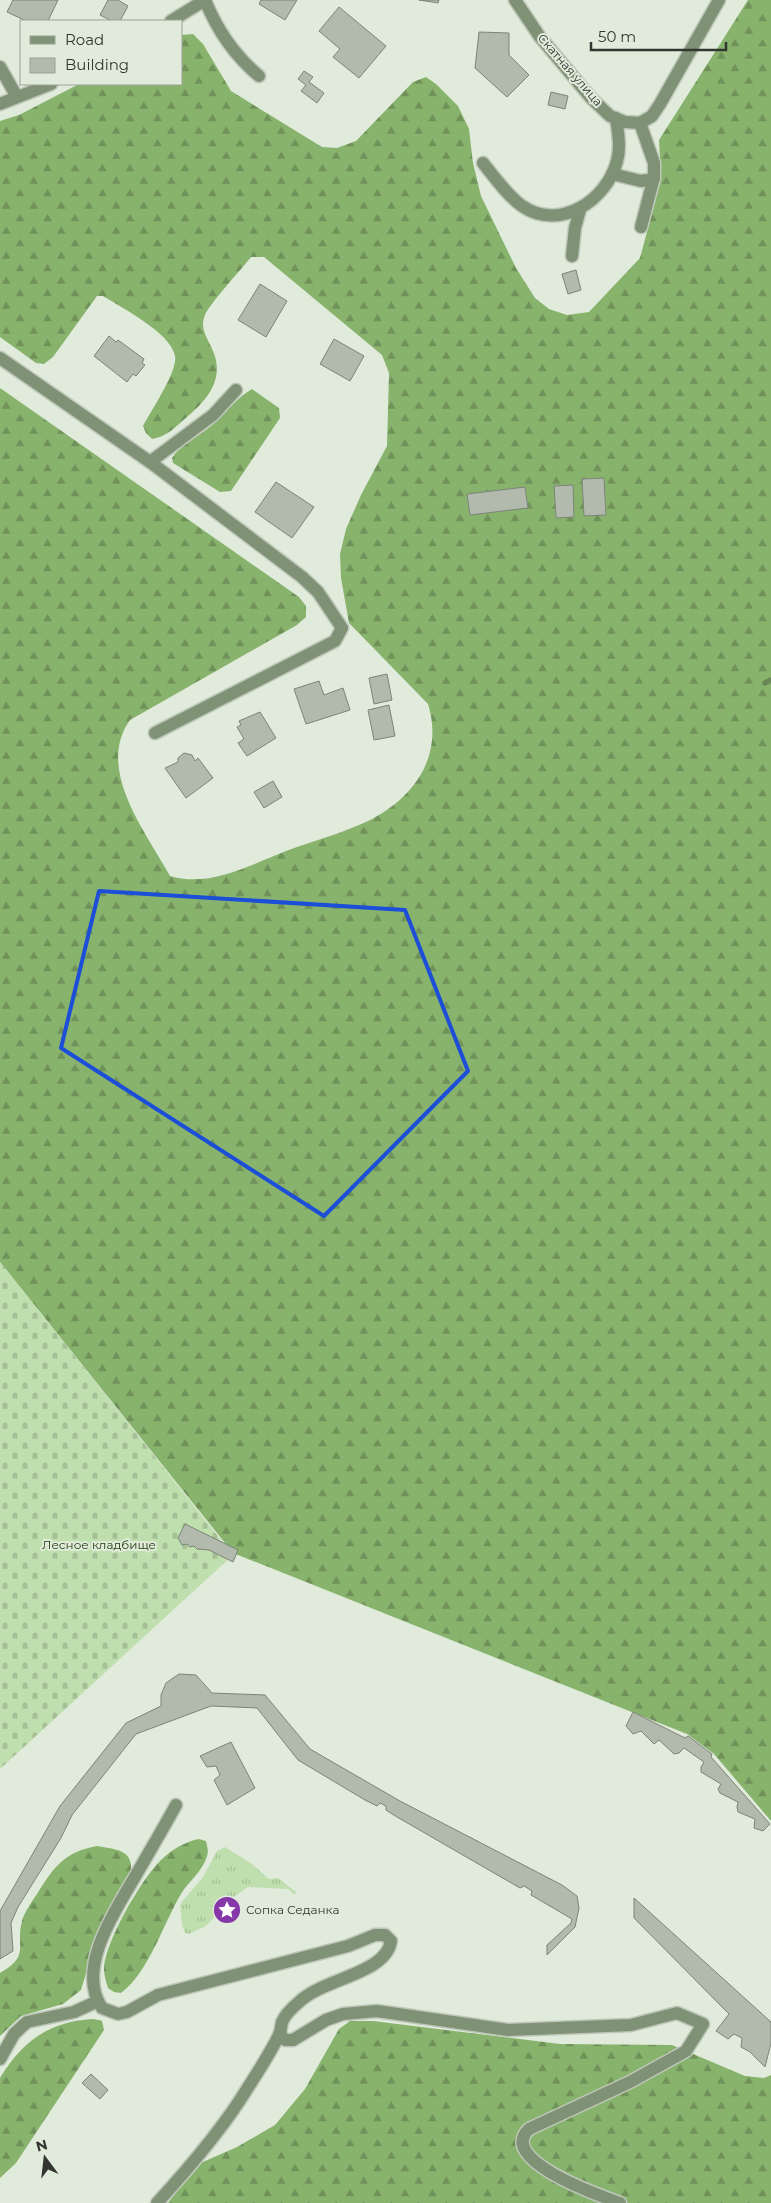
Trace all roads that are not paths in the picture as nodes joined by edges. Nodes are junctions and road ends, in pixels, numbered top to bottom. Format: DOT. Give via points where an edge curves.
graph roads {
  1 [pos="205,0"];
  2 [pos="515,0"];
  3 [pos="719,0"];
  4 [pos="173,20"];
  5 [pos="0,67"];
  6 [pos="259,76"];
  7 [pos="47,85"];
  8 [pos="17,97"];
  9 [pos="0,104"];
  10 [pos="616,118"];
  11 [pos="640,123"];
  12 [pos="483,163"];
  13 [pos="612,174"];
  14 [pos="654,180"];
  15 [pos="580,210"];
  16 [pos="641,227"];
  17 [pos="572,256"];
  18 [pos="0,358"];
  19 [pos="236,390"];
  20 [pos="150,462"];
  21 [pos="155,733"];
  22 [pos="176,1805"];
  23 [pos="98,2002"];
  24 [pos="280,2034"];
  25 [pos="0,2058"];
  26 [pos="157,2203"];
  27 [pos="620,2203"];
  1 -- 4 [label="street"];
  1 -- 6 [label="street" via="220,32 244,64"];
  2 -- 10 [label="street, Скатная улица" via="540,37 591,98"];
  3 -- 11 [label="street" via="660,104 652,116"];
  5 -- 8 [label="street"];
  7 -- 8 [label="street"];
  8 -- 9 [label="street"];
  10 -- 11 [label="street, Скатная улица"];
  10 -- 13 [label="street" via="618,160"];
  11 -- 14 [label="street" via="654,163"];
  12 -- 15 [label="street" via="523,206 542,215"];
  13 -- 14 [label="street" via="640,181"];
  13 -- 15 [label="street" via="608,184"];
  14 -- 16 [label="street"];
  15 -- 17 [label="street"];
  18 -- 20 [label="street"];
  19 -- 20 [label="street" via="213,415"];
  20 -- 21 [label="street" via="302,577 318,592 342,628 335,641"];
  22 -- 23 [label="street" via="105,1929 93,1976"];
  23 -- 24 [label="street" via="102,2008 118,2014 158,1995 339,1948 375,1935 385,1935 391,1941 390,1949 369,1969 326,1984 304,1998 283,2021"];
  23 -- 25 [label="street" via="74,2012 27,2022 14,2034"];
  24 -- 26 [label="street" via="246,2092 191,2166"];
  24 -- 27 [label="street" via="284,2040 293,2040 326,2020 343,2014 377,2011 508,2030 632,2025 677,2013 703,2024 686,2051 630,2082 529,2129 522,2140 524,2148 539,2165 564,2181"];
}
